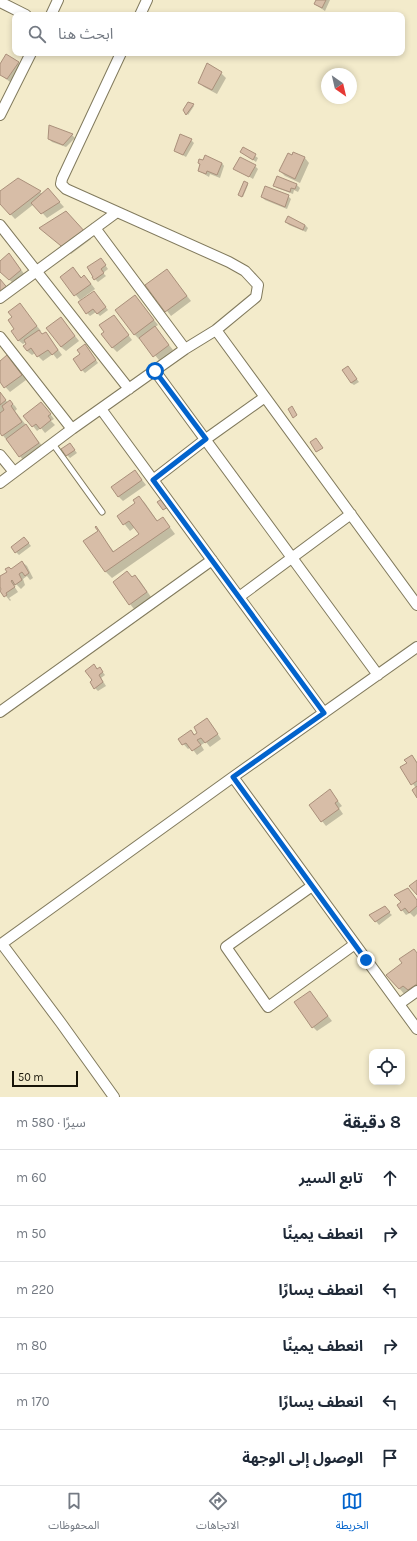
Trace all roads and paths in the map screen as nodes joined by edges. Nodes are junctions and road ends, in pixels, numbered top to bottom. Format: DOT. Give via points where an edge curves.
graph roads {
  1 [pos="58,0"];
  2 [pos="147,0"];
  3 [pos="0,2"];
  4 [pos="20,12"];
  5 [pos="52,12"];
  6 [pos="141,12"];
  7 [pos="30,56"];
  8 [pos="120,56"];
  9 [pos="0,115"];
  10 [pos="117,212"];
  11 [pos="0,225"];
  12 [pos="95,228"];
  13 [pos="36,271"];
  14 [pos="0,298"];
  15 [pos="216,330"];
  16 [pos="0,336"];
  17 [pos="185,349"];
  18 [pos="155,371"];
  19 [pos="129,389"];
  20 [pos="265,396"];
  21 [pos="102,409"];
  22 [pos="72,429"];
  23 [pos="206,439"];
  24 [pos="53,444"];
  25 [pos="0,455"];
  26 [pos="14,472"];
  27 [pos="153,480"];
  28 [pos="0,483"];
  29 [pos="102,512"];
  30 [pos="351,514"];
  31 [pos="292,558"];
  32 [pos="212,560"];
  33 [pos="239,597"];
  34 [pos="417,605"];
  35 [pos="417,647"];
  36 [pos="378,675"];
  37 [pos="0,712"];
  38 [pos="324,713"];
  39 [pos="233,777"];
  40 [pos="312,886"];
  41 [pos="355,944"];
  42 [pos="1,945"];
  43 [pos="417,991"];
  44 [pos="399,1004"];
  45 [pos="417,1029"];
  46 [pos="114,1097"];
  1 -- 5 [label="street"];
  2 -- 6 [label="street"];
  3 -- 4 [label="street"];
  7 -- 9 [label="street"];
  8 -- 10 [label="street" via="61,184 66,190"];
  10 -- 12 [label="street"];
  10 -- 15 [label="street" via="229,262 245,271 258,284 256,297"];
  11 -- 13 [label="street"];
  12 -- 13 [label="street"];
  12 -- 17 [label="street"];
  13 -- 14 [label="street"];
  13 -- 19 [label="street"];
  15 -- 17 [label="street"];
  15 -- 20 [label="street"];
  16 -- 22 [label="street"];
  17 -- 18 [label="street"];
  18 -- 19 [label="street"];
  18 -- 23 [label="street"];
  19 -- 21 [label="street"];
  20 -- 23 [label="street"];
  20 -- 30 [label="street"];
  21 -- 22 [label="street"];
  21 -- 27 [label="street"];
  22 -- 24 [label="street"];
  23 -- 27 [label="street"];
  23 -- 31 [label="street"];
  24 -- 26 [label="street"];
  24 -- 29 [label="lane"];
  25 -- 26 [label="street"];
  26 -- 28 [label="street"];
  27 -- 32 [label="street"];
  30 -- 31 [label="street"];
  30 -- 34 [label="street"];
  31 -- 33 [label="street"];
  31 -- 36 [label="street"];
  32 -- 33 [label="street"];
  32 -- 37 [label="street"];
  33 -- 38 [label="street"];
  35 -- 36 [label="street"];
  36 -- 38 [label="street"];
  38 -- 39 [label="street"];
  39 -- 40 [label="street"];
  39 -- 42 [label="street"];
  40 -- 41 [label="street"];
  40 -- 41 [label="street" via="226,947 268,1007"];
  41 -- 44 [label="street"];
  42 -- 46 [label="street"];
  43 -- 44 [label="street"];
  44 -- 45 [label="street"];
}
